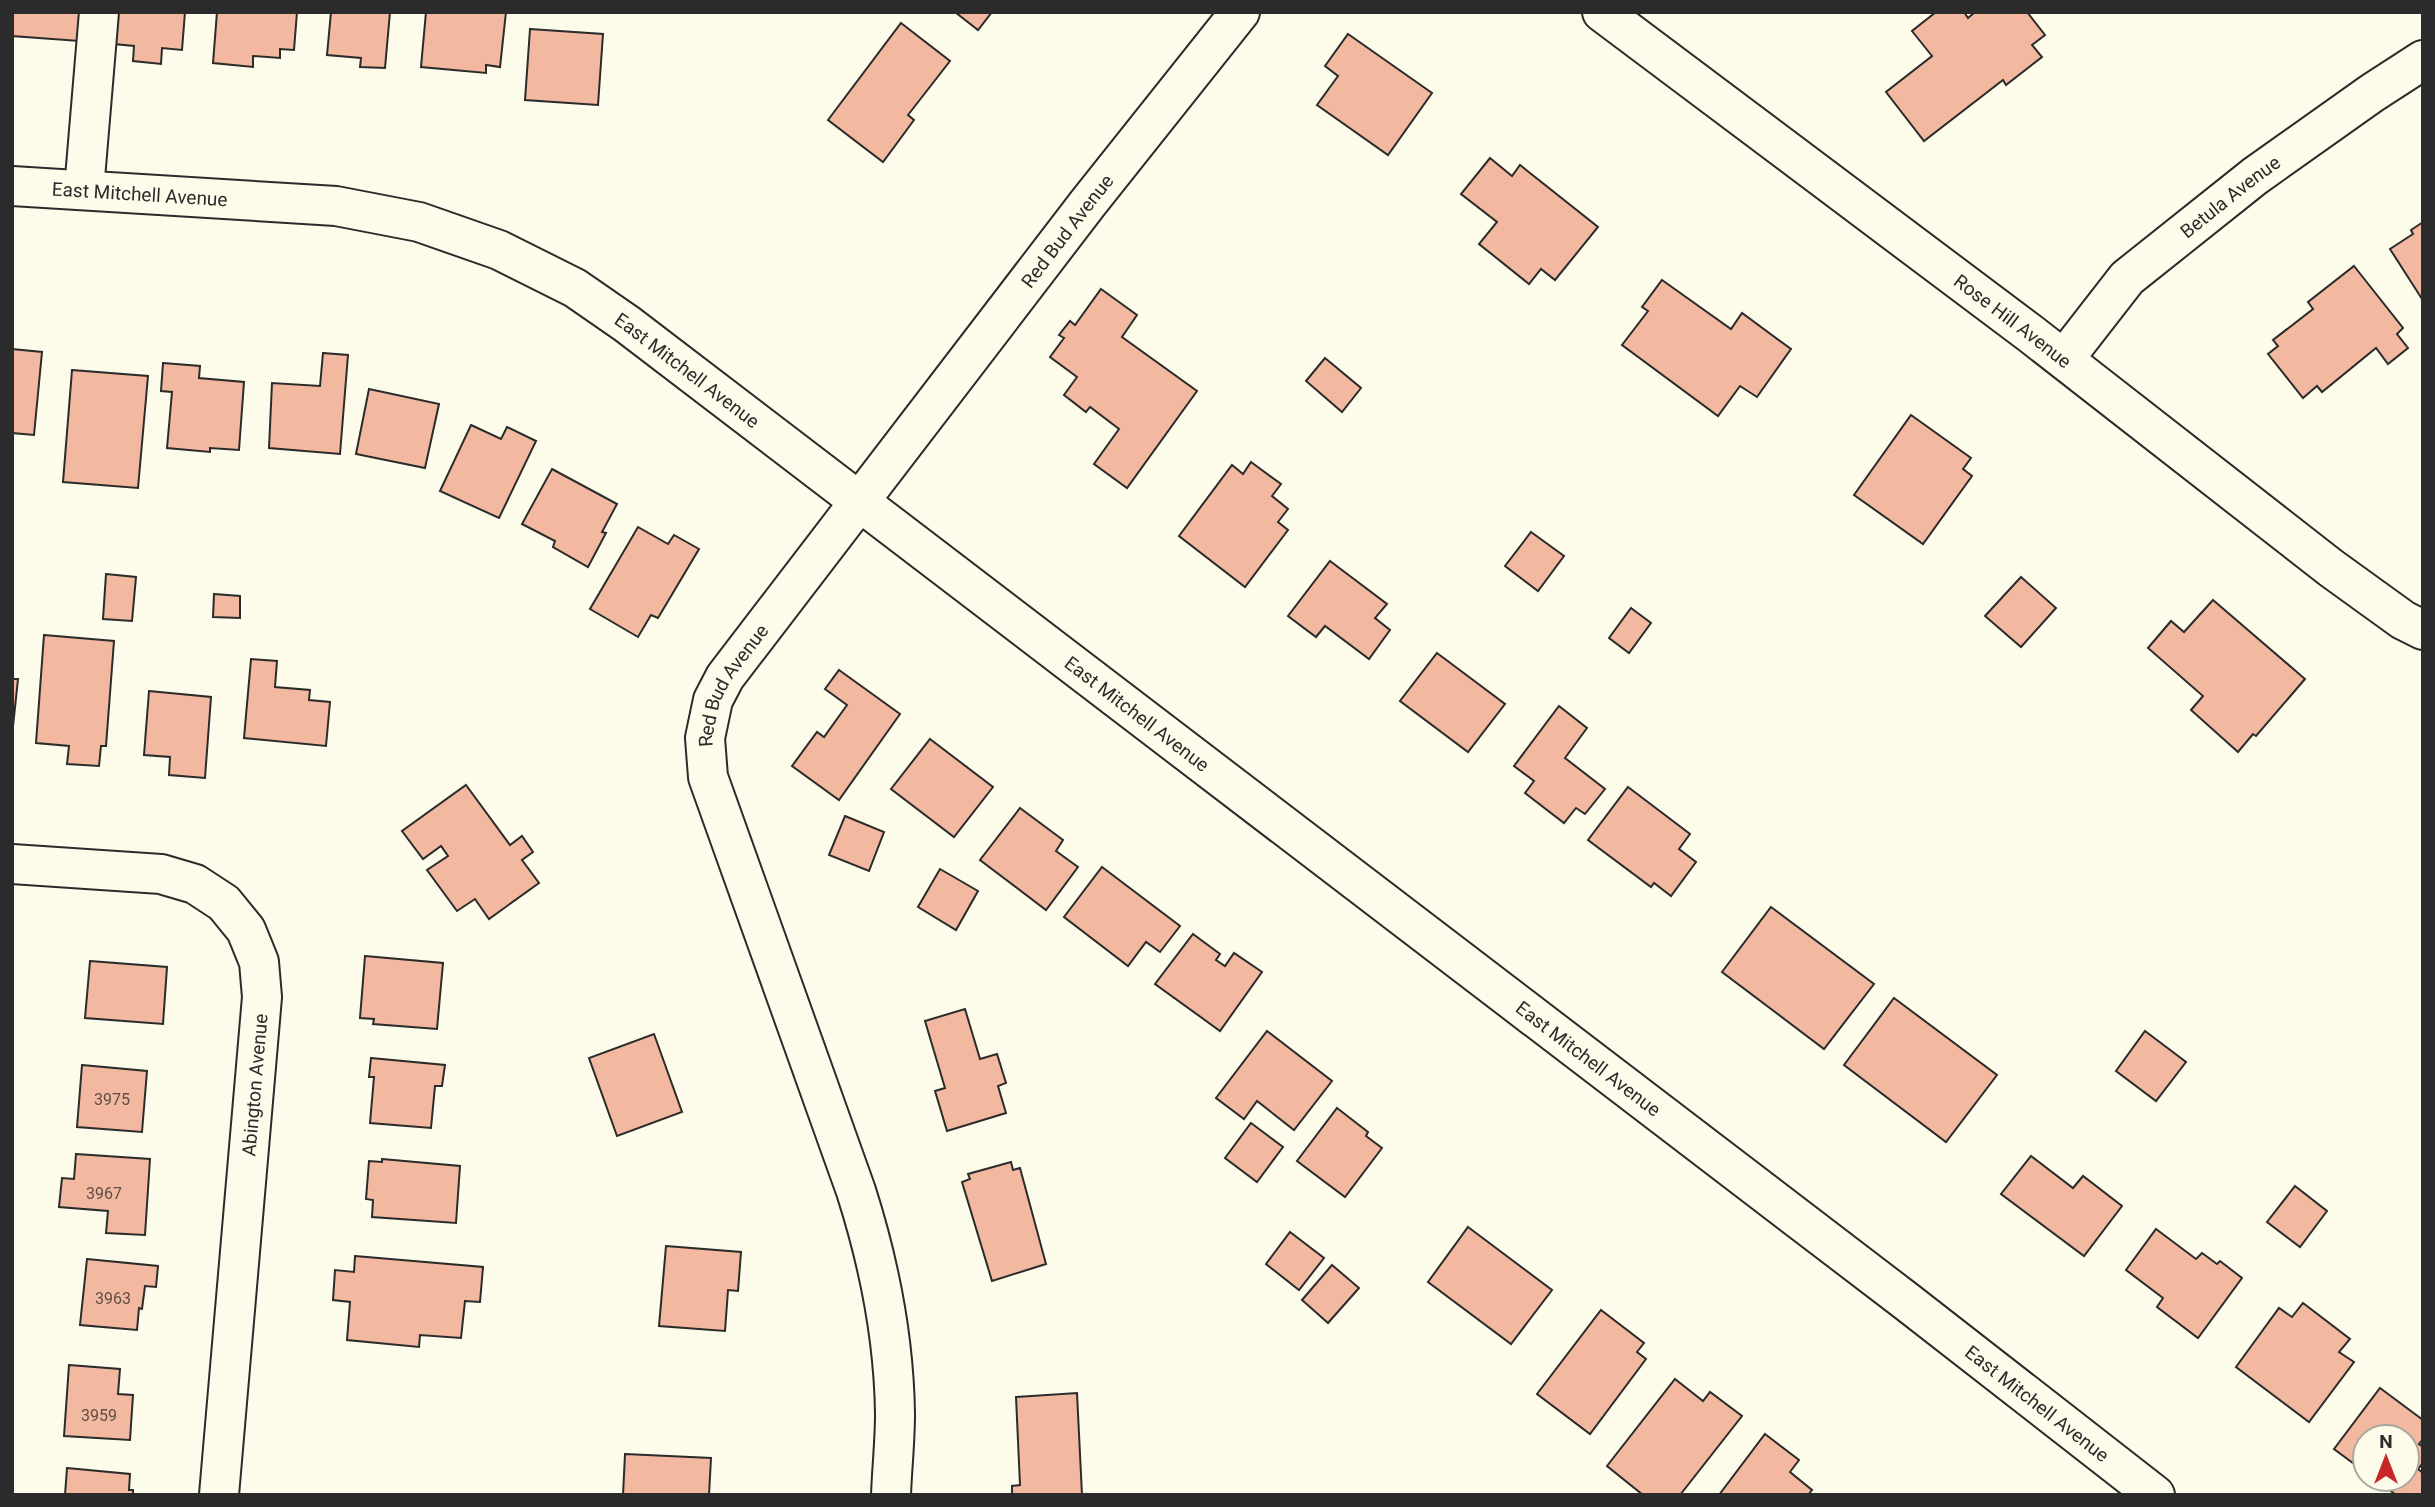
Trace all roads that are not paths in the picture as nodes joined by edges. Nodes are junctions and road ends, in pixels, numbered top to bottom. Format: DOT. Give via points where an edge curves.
graph roads {
  1 [pos="99,12"];
  2 [pos="1240,12"];
  3 [pos="1602,12"];
  4 [pos="2423,60"];
  5 [pos="12,186"];
  6 [pos="84,190"];
  7 [pos="2064,359"];
  8 [pos="860,501"];
  9 [pos="2423,630"];
  10 [pos="12,864"];
  11 [pos="219,1495"];
  12 [pos="891,1495"];
  13 [pos="2155,1495"];
  1 -- 6 [label="street"];
  2 -- 8 [label="street, Red Bud Avenue"];
  3 -- 7 [label="street, Rose Hill Avenue"];
  4 -- 7 [label="street, Betula Avenue" via="2255,176 2127,278"];
  5 -- 6 [label="street, East Mitchell Avenue"];
  6 -- 8 [label="street, East Mitchell Avenue" via="335,206 419,222 499,250 575,288 627,324"];
  7 -- 9 [label="street, Rose Hill Avenue" via="2330,568"];
  8 -- 12 [label="street, Red Bud Avenue" via="726,677 713,700 705,738 708,777 875,1250 890,1332 895,1413"];
  8 -- 13 [label="street, East Mitchell Avenue"];
  10 -- 11 [label="street, Abington Avenue" via="162,874 195,884 223,903 246,930 259,962 262,997"];
}
